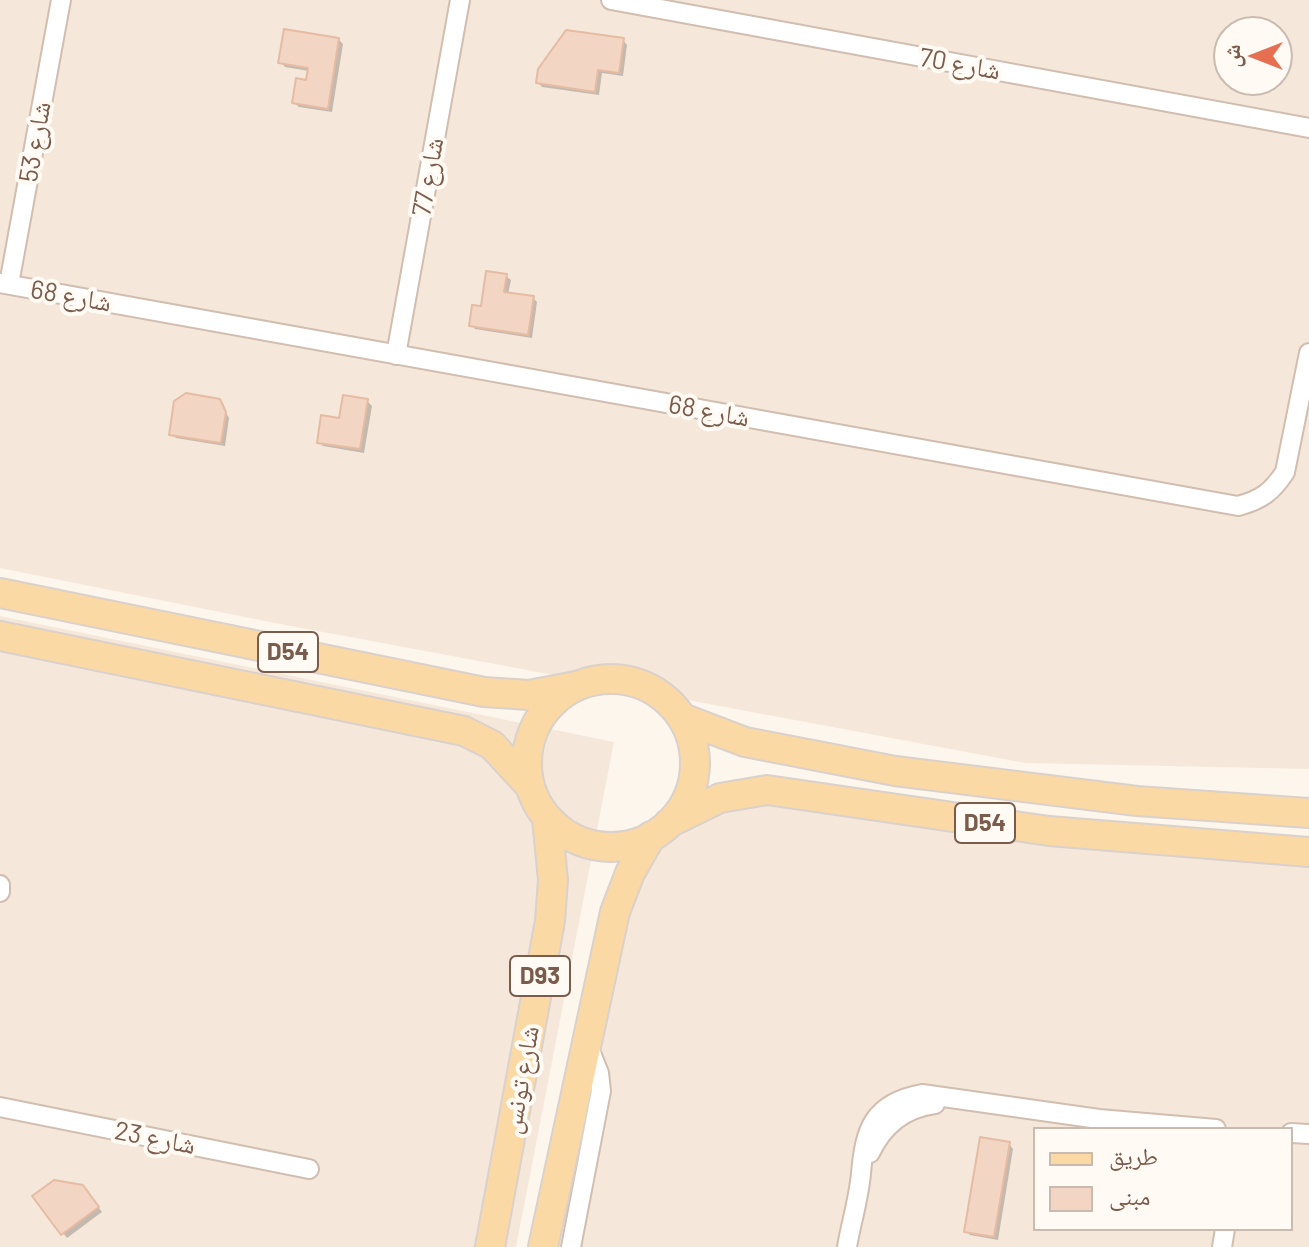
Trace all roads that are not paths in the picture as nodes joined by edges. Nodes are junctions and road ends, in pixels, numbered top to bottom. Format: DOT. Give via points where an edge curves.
graph roads {
  1 [pos="61,0"];
  2 [pos="460,0"];
  3 [pos="611,0"];
  4 [pos="1309,128"];
  5 [pos="4,283"];
  6 [pos="1309,353"];
  7 [pos="396,355"];
  8 [pos="0,593"];
  9 [pos="0,636"];
  10 [pos="576,686"];
  11 [pos="682,718"];
  12 [pos="529,785"];
  13 [pos="1309,813"];
  14 [pos="547,818"];
  15 [pos="660,830"];
  16 [pos="1309,852"];
  17 [pos="0,885"];
  18 [pos="0,892"];
  19 [pos="586,1041"];
  20 [pos="0,1107"];
  21 [pos="1193,1127"];
  22 [pos="309,1169"];
  23 [pos="490,1247"];
  24 [pos="543,1247"];
  25 [pos="571,1247"];
  26 [pos="847,1247"];
  1 -- 5 [label="street, شارع 53"];
  2 -- 7 [label="street, شارع 77"];
  3 -- 4 [label="street, شارع 70"];
  5 -- 7 [label="street, شارع 68"];
  6 -- 7 [label="street, شارع 68" via="1285,472 1258,501 1238,506"];
  8 -- 10 [label="main road, D54" via="484,692 529,695"];
  9 -- 12 [label="main road, D54" via="448,726 492,745"];
  10 -- 11 [label="main road" via="599,679 635,682 666,699"];
  10 -- 12 [label="main road" via="551,702 534,726 527,755"];
  11 -- 13 [label="main road, D54" via="737,740 895,771 1137,801"];
  11 -- 15 [label="main road" via="693,744 694,773 686,800"];
  12 -- 14 [label="main road"];
  14 -- 15 [label="main road" via="575,838 607,847 630,845"];
  14 -- 23 [label="main road, شارع تونس / D93" via="553,870 550,921"];
  15 -- 16 [label="main road, D54" via="720,798 767,790 1049,831"];
  15 -- 19 [label="main road, شارع تونس / D93" via="630,873 615,912"];
  17 -- 18 [label="street"];
  19 -- 24 [label="main road, شارع تونس / D93"];
  19 -- 25 [label="street" via="601,1091"];
  20 -- 22 [label="street, شارع 23"];
  21 -- 26 [label="street" via="958,1102 890,1114 861,1174"];
}
